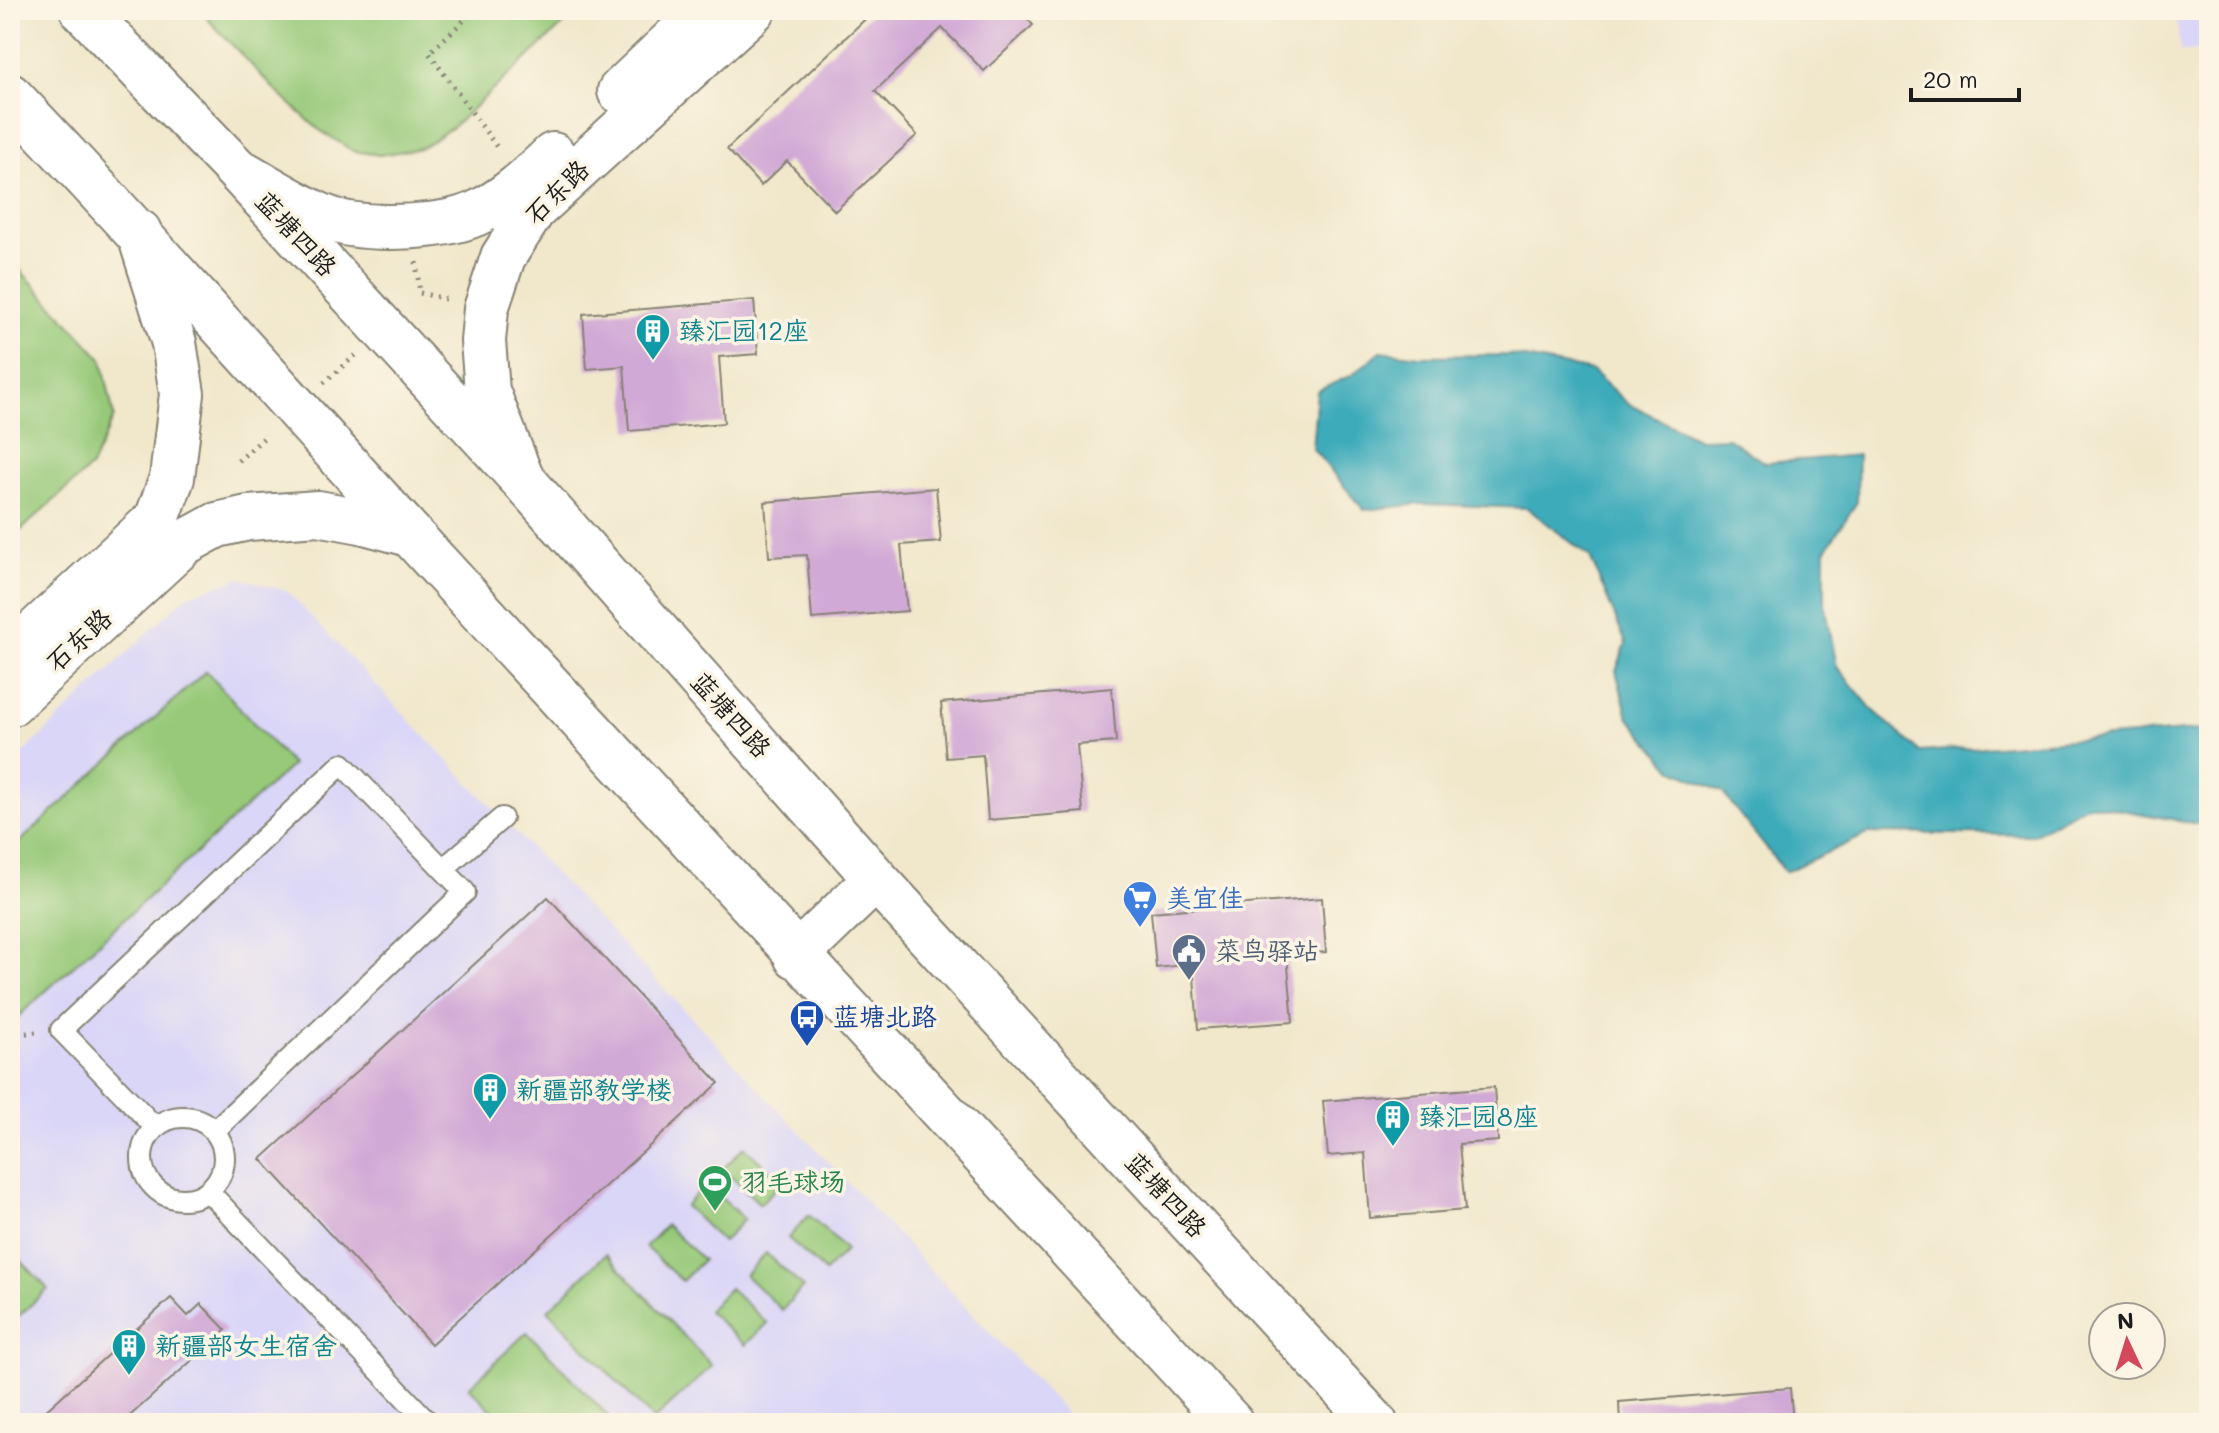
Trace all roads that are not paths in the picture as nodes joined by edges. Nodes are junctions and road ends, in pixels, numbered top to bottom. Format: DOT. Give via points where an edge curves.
graph roads {
  1 [pos="83,10"];
  2 [pos="705,10"];
  3 [pos="753,10"];
  4 [pos="10,96"];
  5 [pos="237,170"];
  6 [pos="139,232"];
  7 [pos="521,478"];
  8 [pos="170,531"];
  9 [pos="410,534"];
  10 [pos="10,655"];
  11 [pos="10,704"];
  12 [pos="502,818"];
  13 [pos="443,869"];
  14 [pos="876,879"];
  15 [pos="796,956"];
  16 [pos="155,1127"];
  17 [pos="214,1131"];
  18 [pos="208,1191"];
  19 [pos="429,1423"];
  20 [pos="1231,1423"];
  21 [pos="1375,1423"];
  1 -- 5 [label="main road, 蓝塘四路"];
  2 -- 5 [label="main road, 石东路" via="524,183 475,214 411,227 327,218"];
  3 -- 7 [label="main road, 石东路" via="533,210 503,257 485,320 487,391"];
  4 -- 6 [label="main road"];
  5 -- 7 [label="main road, 蓝塘四路"];
  6 -- 8 [label="main road" via="174,343 182,394"];
  6 -- 9 [label="main road"];
  7 -- 14 [label="main road, 蓝塘四路"];
  8 -- 9 [label="main road" via="318,513"];
  8 -- 10 [label="main road, 石东路"];
  8 -- 11 [label="main road, 石东路"];
  9 -- 15 [label="main road"];
  12 -- 13 [label="lane"];
  13 -- 16 [label="lane" via="342,764 61,1030"];
  13 -- 17 [label="lane" via="465,892"];
  14 -- 15 [label="main road"];
  14 -- 21 [label="main road, 蓝塘四路"];
  15 -- 20 [label="main road"];
  16 -- 17 [label="lane" via="179,1117 204,1122"];
  16 -- 18 [label="lane" via="142,1150 146,1178 155,1189 181,1199"];
  17 -- 18 [label="lane" via="224,1155 217,1181"];
  18 -- 19 [label="lane"];
}
